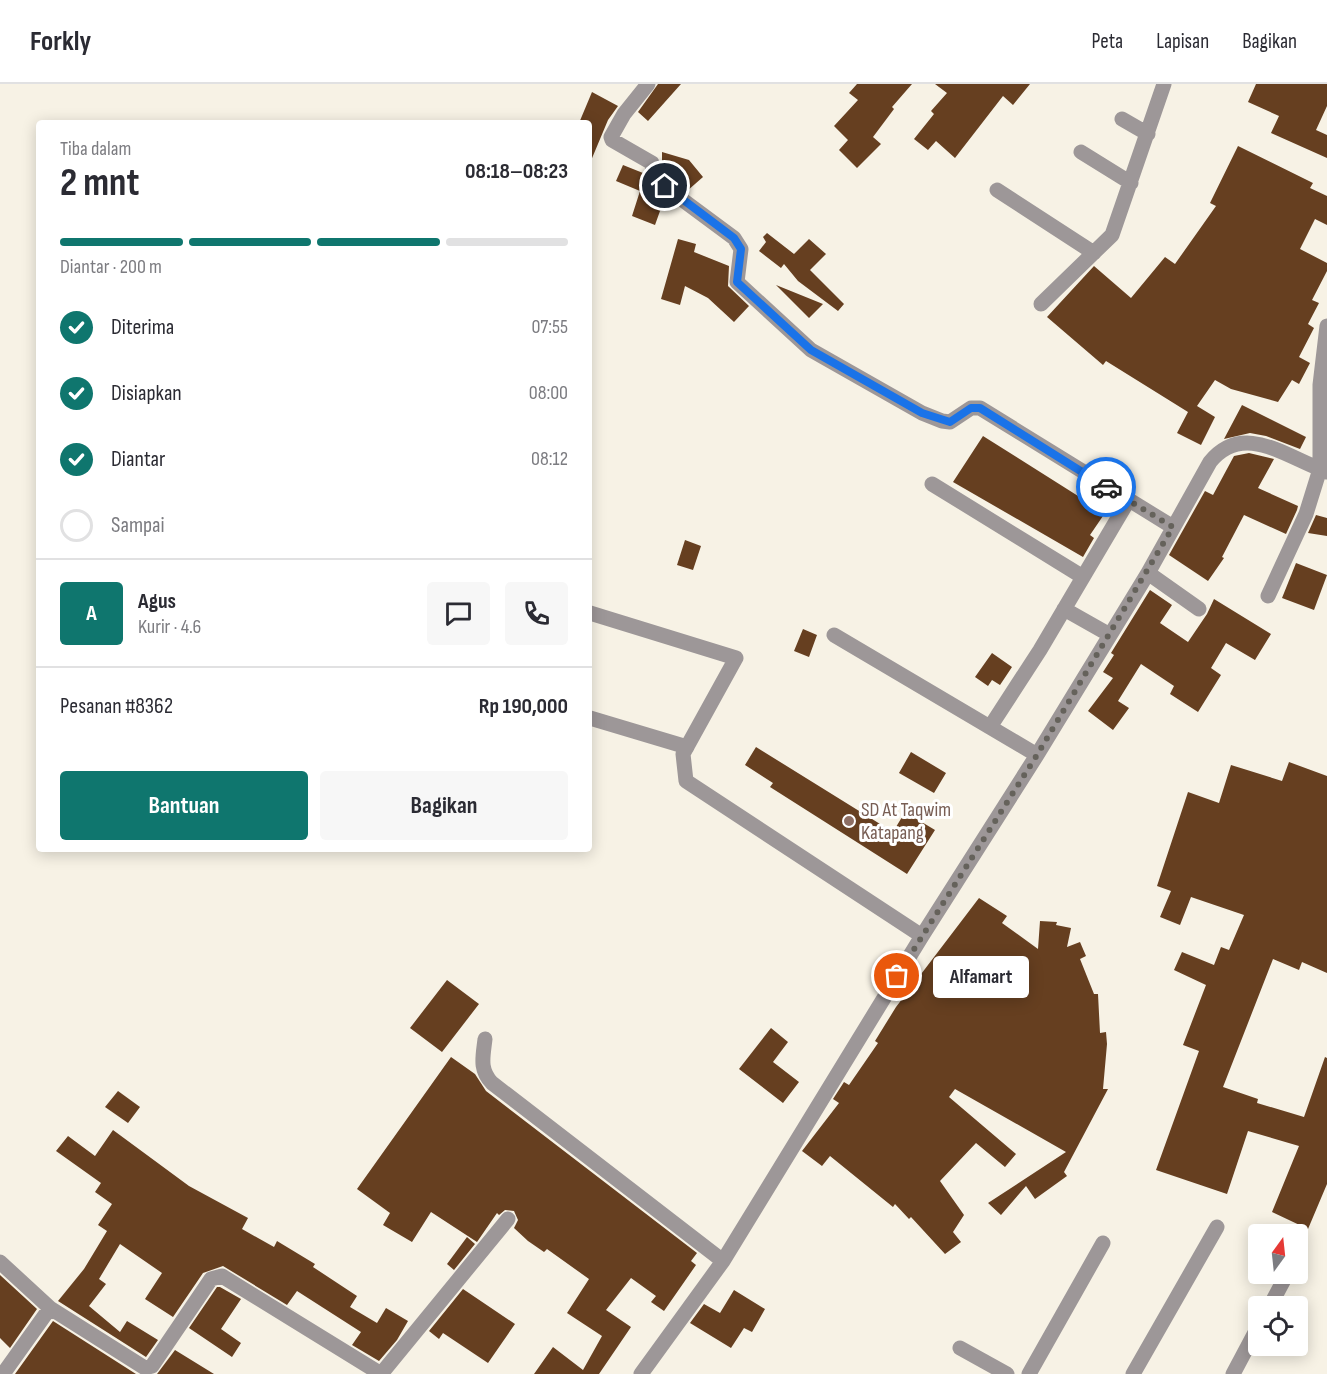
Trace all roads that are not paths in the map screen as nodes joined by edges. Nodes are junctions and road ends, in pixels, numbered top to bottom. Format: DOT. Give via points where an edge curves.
graph roads {
  1 [pos="648,84"];
  2 [pos="1164,84"];
  3 [pos="1122,119"];
  4 [pos="1148,134"];
  5 [pos="1081,152"];
  6 [pos="1131,183"];
  7 [pos="997,190"];
  8 [pos="1094,253"];
  9 [pos="1041,304"];
  10 [pos="1327,326"];
  11 [pos="1324,471"];
  12 [pos="932,483"];
  13 [pos="1128,501"];
  14 [pos="1173,527"];
  15 [pos="1148,573"];
  16 [pos="1083,577"];
  17 [pos="1268,596"];
  18 [pos="1064,609"];
  19 [pos="1199,609"];
  20 [pos="592,614"];
  21 [pos="834,635"];
  22 [pos="1110,635"];
  23 [pos="592,719"];
  24 [pos="990,727"];
  25 [pos="687,747"];
  26 [pos="1037,755"];
  27 [pos="922,936"];
  28 [pos="485,1039"];
  29 [pos="508,1219"];
  30 [pos="1217,1227"];
  31 [pos="1103,1244"];
  32 [pos="723,1261"];
  33 [pos="3,1271"];
  34 [pos="50,1308"];
  35 [pos="1248,1346"];
  36 [pos="960,1348"];
  37 [pos="3,1374"];
  38 [pos="381,1374"];
  39 [pos="641,1374"];
  40 [pos="1006,1374"];
  41 [pos="1029,1374"];
  42 [pos="1133,1374"];
  43 [pos="1233,1374"];
  1 -- 13 [label="street" via="624,114 612,140 652,163 653,174 665,186 734,238 741,249 737,282 796,338 811,350 942,421 950,422 971,408 980,408"];
  2 -- 4 [label="street"];
  3 -- 4 [label="street"];
  4 -- 6 [label="street"];
  5 -- 6 [label="street"];
  6 -- 8 [label="street" via="1112,235"];
  7 -- 8 [label="street"];
  8 -- 9 [label="street"];
  10 -- 11 [label="street" via="1320,385"];
  11 -- 14 [label="street" via="1258,444 1236,442 1219,451 1210,462"];
  11 -- 17 [label="street"];
  12 -- 16 [label="street"];
  13 -- 14 [label="street"];
  13 -- 16 [label="street"];
  14 -- 15 [label="street"];
  15 -- 19 [label="street"];
  15 -- 22 [label="street"];
  16 -- 18 [label="street"];
  18 -- 22 [label="street"];
  18 -- 24 [label="street"];
  20 -- 25 [label="street" via="736,658"];
  21 -- 24 [label="street"];
  22 -- 26 [label="street"];
  23 -- 25 [label="street"];
  24 -- 26 [label="street"];
  25 -- 27 [label="street" via="683,754 686,781"];
  26 -- 27 [label="street"];
  27 -- 32 [label="street"];
  28 -- 32 [label="street" via="482,1063 484,1075 492,1083"];
  29 -- 38 [label="street"];
  30 -- 42 [label="street"];
  31 -- 41 [label="street"];
  32 -- 39 [label="street"];
  33 -- 34 [label="street"];
  34 -- 37 [label="street"];
  34 -- 38 [label="street" via="145,1368 152,1366 211,1279 222,1276"];
  35 -- 43 [label="street"];
  36 -- 40 [label="street"];
}
